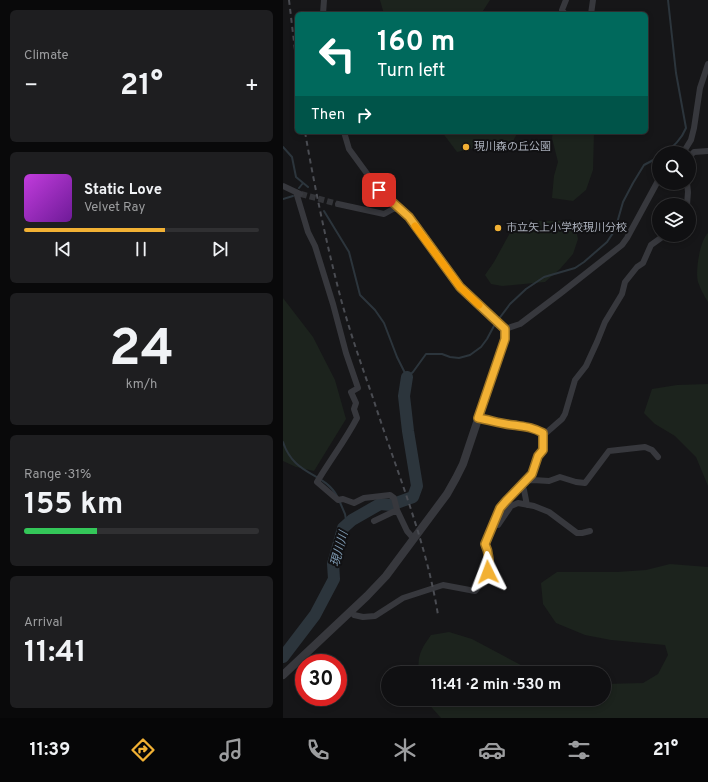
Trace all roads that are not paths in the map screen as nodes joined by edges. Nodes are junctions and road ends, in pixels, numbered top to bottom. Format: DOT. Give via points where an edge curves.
graph roads {
  1 [pos="324,0"];
  2 [pos="566,0"];
  3 [pos="593,0"];
  4 [pos="323,12"];
  5 [pos="564,12"];
  6 [pos="591,12"];
  7 [pos="708,64"];
  8 [pos="344,134"];
  9 [pos="687,146"];
  10 [pos="696,152"];
  11 [pos="708,152"];
  12 [pos="283,186"];
  13 [pos="653,190"];
  14 [pos="338,204"];
  15 [pos="399,208"];
  16 [pos="655,242"];
  17 [pos="503,327"];
  18 [pos="478,418"];
  19 [pos="543,433"];
  20 [pos="658,457"];
  21 [pos="524,483"];
  22 [pos="527,505"];
  23 [pos="397,509"];
  24 [pos="374,521"];
  25 [pos="493,524"];
  26 [pos="590,531"];
  27 [pos="414,539"];
  28 [pos="351,611"];
  29 [pos="283,675"];
  1 -- 4 [label="street"];
  2 -- 5 [label="street"];
  3 -- 6 [label="street"];
  7 -- 9 [label="street" via="699,88 694,128"];
  8 -- 15 [label="street" via="349,149 360,165 379,190"];
  10 -- 11 [label="street"];
  12 -- 23 [label="street" via="299,193 308,232 315,246 358,388 351,392 356,403 354,409 357,418 317,482 340,499 354,503 364,498 390,495 394,498"];
  13 -- 17 [label="street" via="622,245 520,324"];
  14 -- 15 [label="street" via="384,214 393,208"];
  15 -- 17 [label="street" via="409,217 460,287"];
  16 -- 19 [label="street" via="651,245 643,263 625,282 622,294 605,322 586,366 575,380 565,414 547,433"];
  17 -- 18 [label="street" via="505,339"];
  18 -- 19 [label="street" via="513,426 527,426"];
  18 -- 27 [label="street" via="456,478"];
  19 -- 21 [label="street" via="543,450 538,456 532,474"];
  20 -- 21 [label="street" via="645,447 609,451 585,482 560,477 549,481 533,480"];
  21 -- 22 [label="street"];
  21 -- 25 [label="street" via="500,508"];
  22 -- 25 [label="street" via="519,503 511,506 498,525"];
  22 -- 26 [label="street" via="549,512 577,532"];
  23 -- 24 [label="street"];
  23 -- 27 [label="street" via="407,531"];
  25 -- 28 [label="street" via="485,544 490,567 475,591 443,585 403,598 375,616 363,617 354,615"];
  27 -- 28 [label="street" via="386,576"];
  28 -- 29 [label="street"];
}
